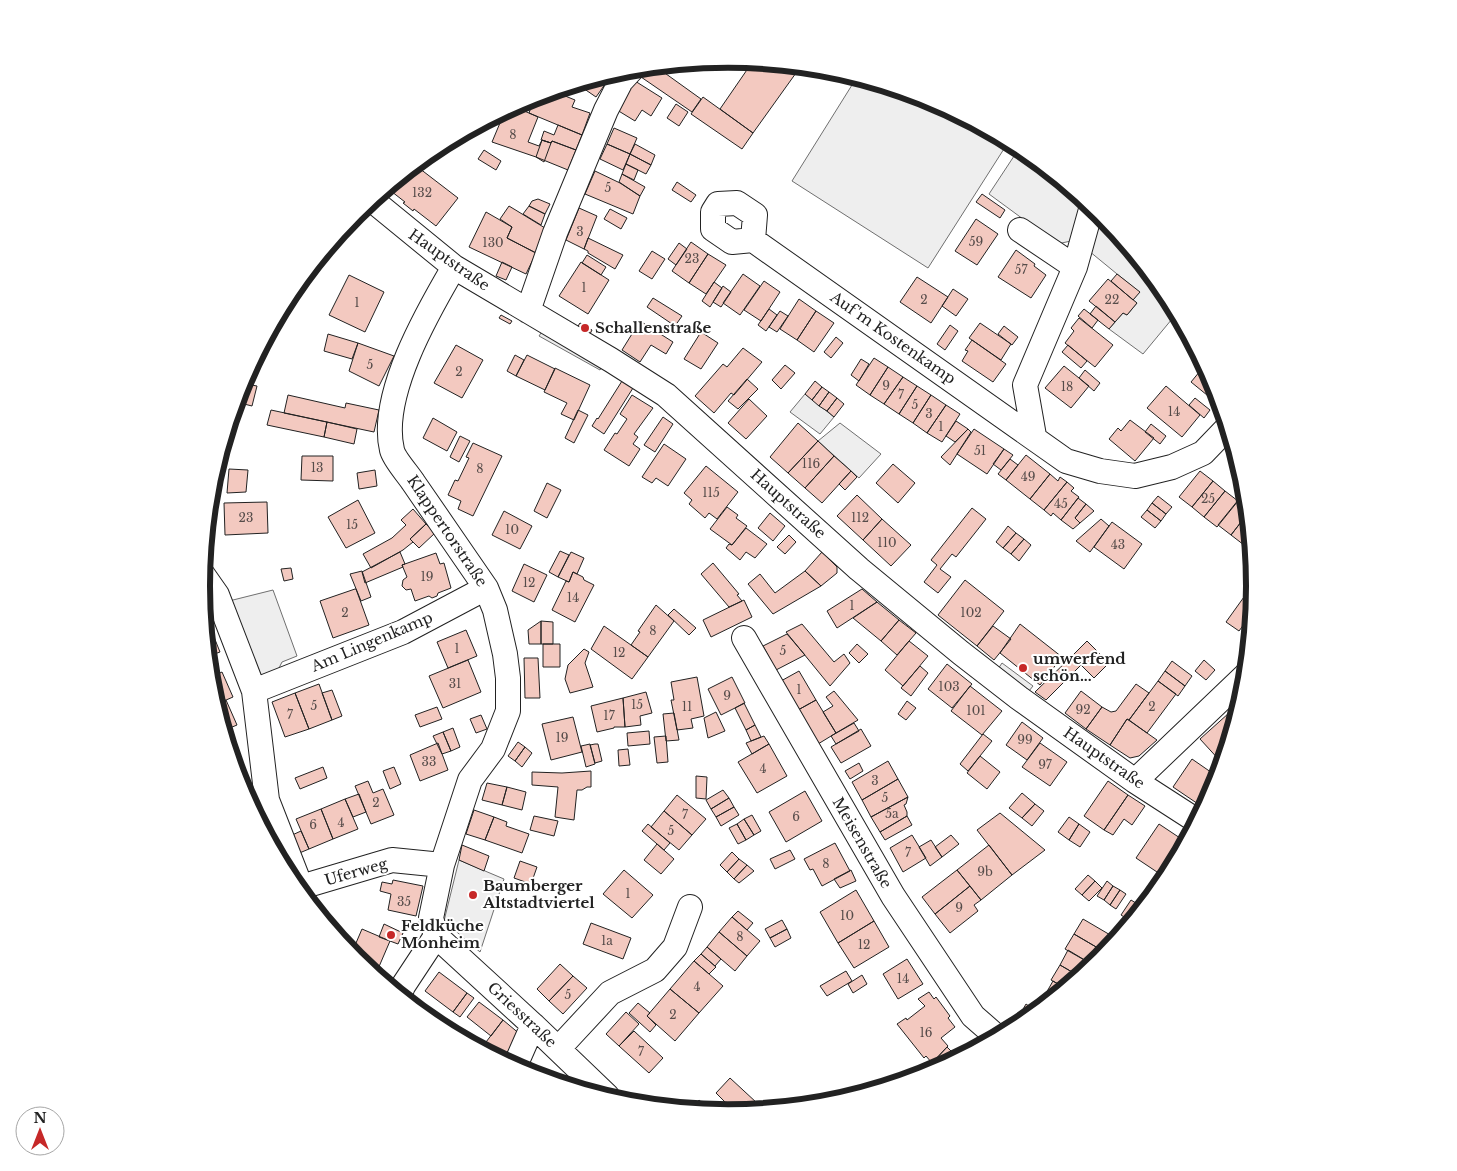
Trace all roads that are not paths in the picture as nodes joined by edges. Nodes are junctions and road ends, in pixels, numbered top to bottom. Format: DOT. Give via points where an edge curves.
graph roads {
  1 [pos="623,78"];
  2 [pos="378,205"];
  3 [pos="1090,214"];
  4 [pos="1020,230"];
  5 [pos="753,240"];
  6 [pos="454,267"];
  7 [pos="1076,267"];
  8 [pos="528,312"];
  9 [pos="1025,385"];
  10 [pos="991,407"];
  11 [pos="1223,432"];
  12 [pos="1034,436"];
  13 [pos="210,586"];
  14 [pos="486,588"];
  15 [pos="744,638"];
  16 [pos="1238,683"];
  17 [pos="254,691"];
  18 [pos="1135,780"];
  19 [pos="1192,817"];
  20 [pos="291,861"];
  21 [pos="442,865"];
  22 [pos="307,886"];
  23 [pos="690,907"];
  24 [pos="436,936"];
  25 [pos="402,987"];
  26 [pos="533,1025"];
  27 [pos="991,1031"];
  28 [pos="558,1049"];
  29 [pos="518,1059"];
  30 [pos="597,1087"];
  1 -- 8 [label="street" via="606,110 555,233"];
  2 -- 6 [label="street, Hauptstraße"];
  3 -- 7 [label="street"];
  4 -- 7 [label="street"];
  5 -- 10 [label="street, Auf'm Kostenkamp"];
  6 -- 8 [label="street, Hauptstraße"];
  6 -- 14 [label="street, Klappertorstraße" via="415,340 392,403 392,452"];
  7 -- 9 [label="street"];
  8 -- 18 [label="street, Hauptstraße" via="666,395 859,569 961,653"];
  9 -- 10 [label="street"];
  9 -- 12 [label="street"];
  10 -- 12 [label="street, Auf'm Kostenkamp"];
  11 -- 12 [label="street, Auf'm Kostenkamp" via="1203,453 1172,467 1135,476 1100,471 1066,461"];
  13 -- 17 [label="street" via="217,595"];
  14 -- 17 [label="street, Am Lingenkamp" via="403,632"];
  14 -- 21 [label="street, Klappertorstraße" via="495,610 505,654 508,711 493,748 470,780"];
  15 -- 27 [label="street, Meisenstraße" via="893,896 973,1016"];
  16 -- 18 [label="street"];
  17 -- 20 [label="street, Uferweg" via="267,800"];
  18 -- 19 [label="street, Hauptstraße"];
  21 -- 22 [label="street, Uferweg" via="392,860"];
  21 -- 24 [label="street, Klappertorstraße" via="431,918"];
  23 -- 28 [label="street" via="675,947 654,970 610,993"];
  24 -- 25 [label="street"];
  24 -- 26 [label="street, Griesstraße"];
  26 -- 28 [label="street, Griesstraße"];
  26 -- 29 [label="street"];
  28 -- 30 [label="street, Griesstraße"];
}
